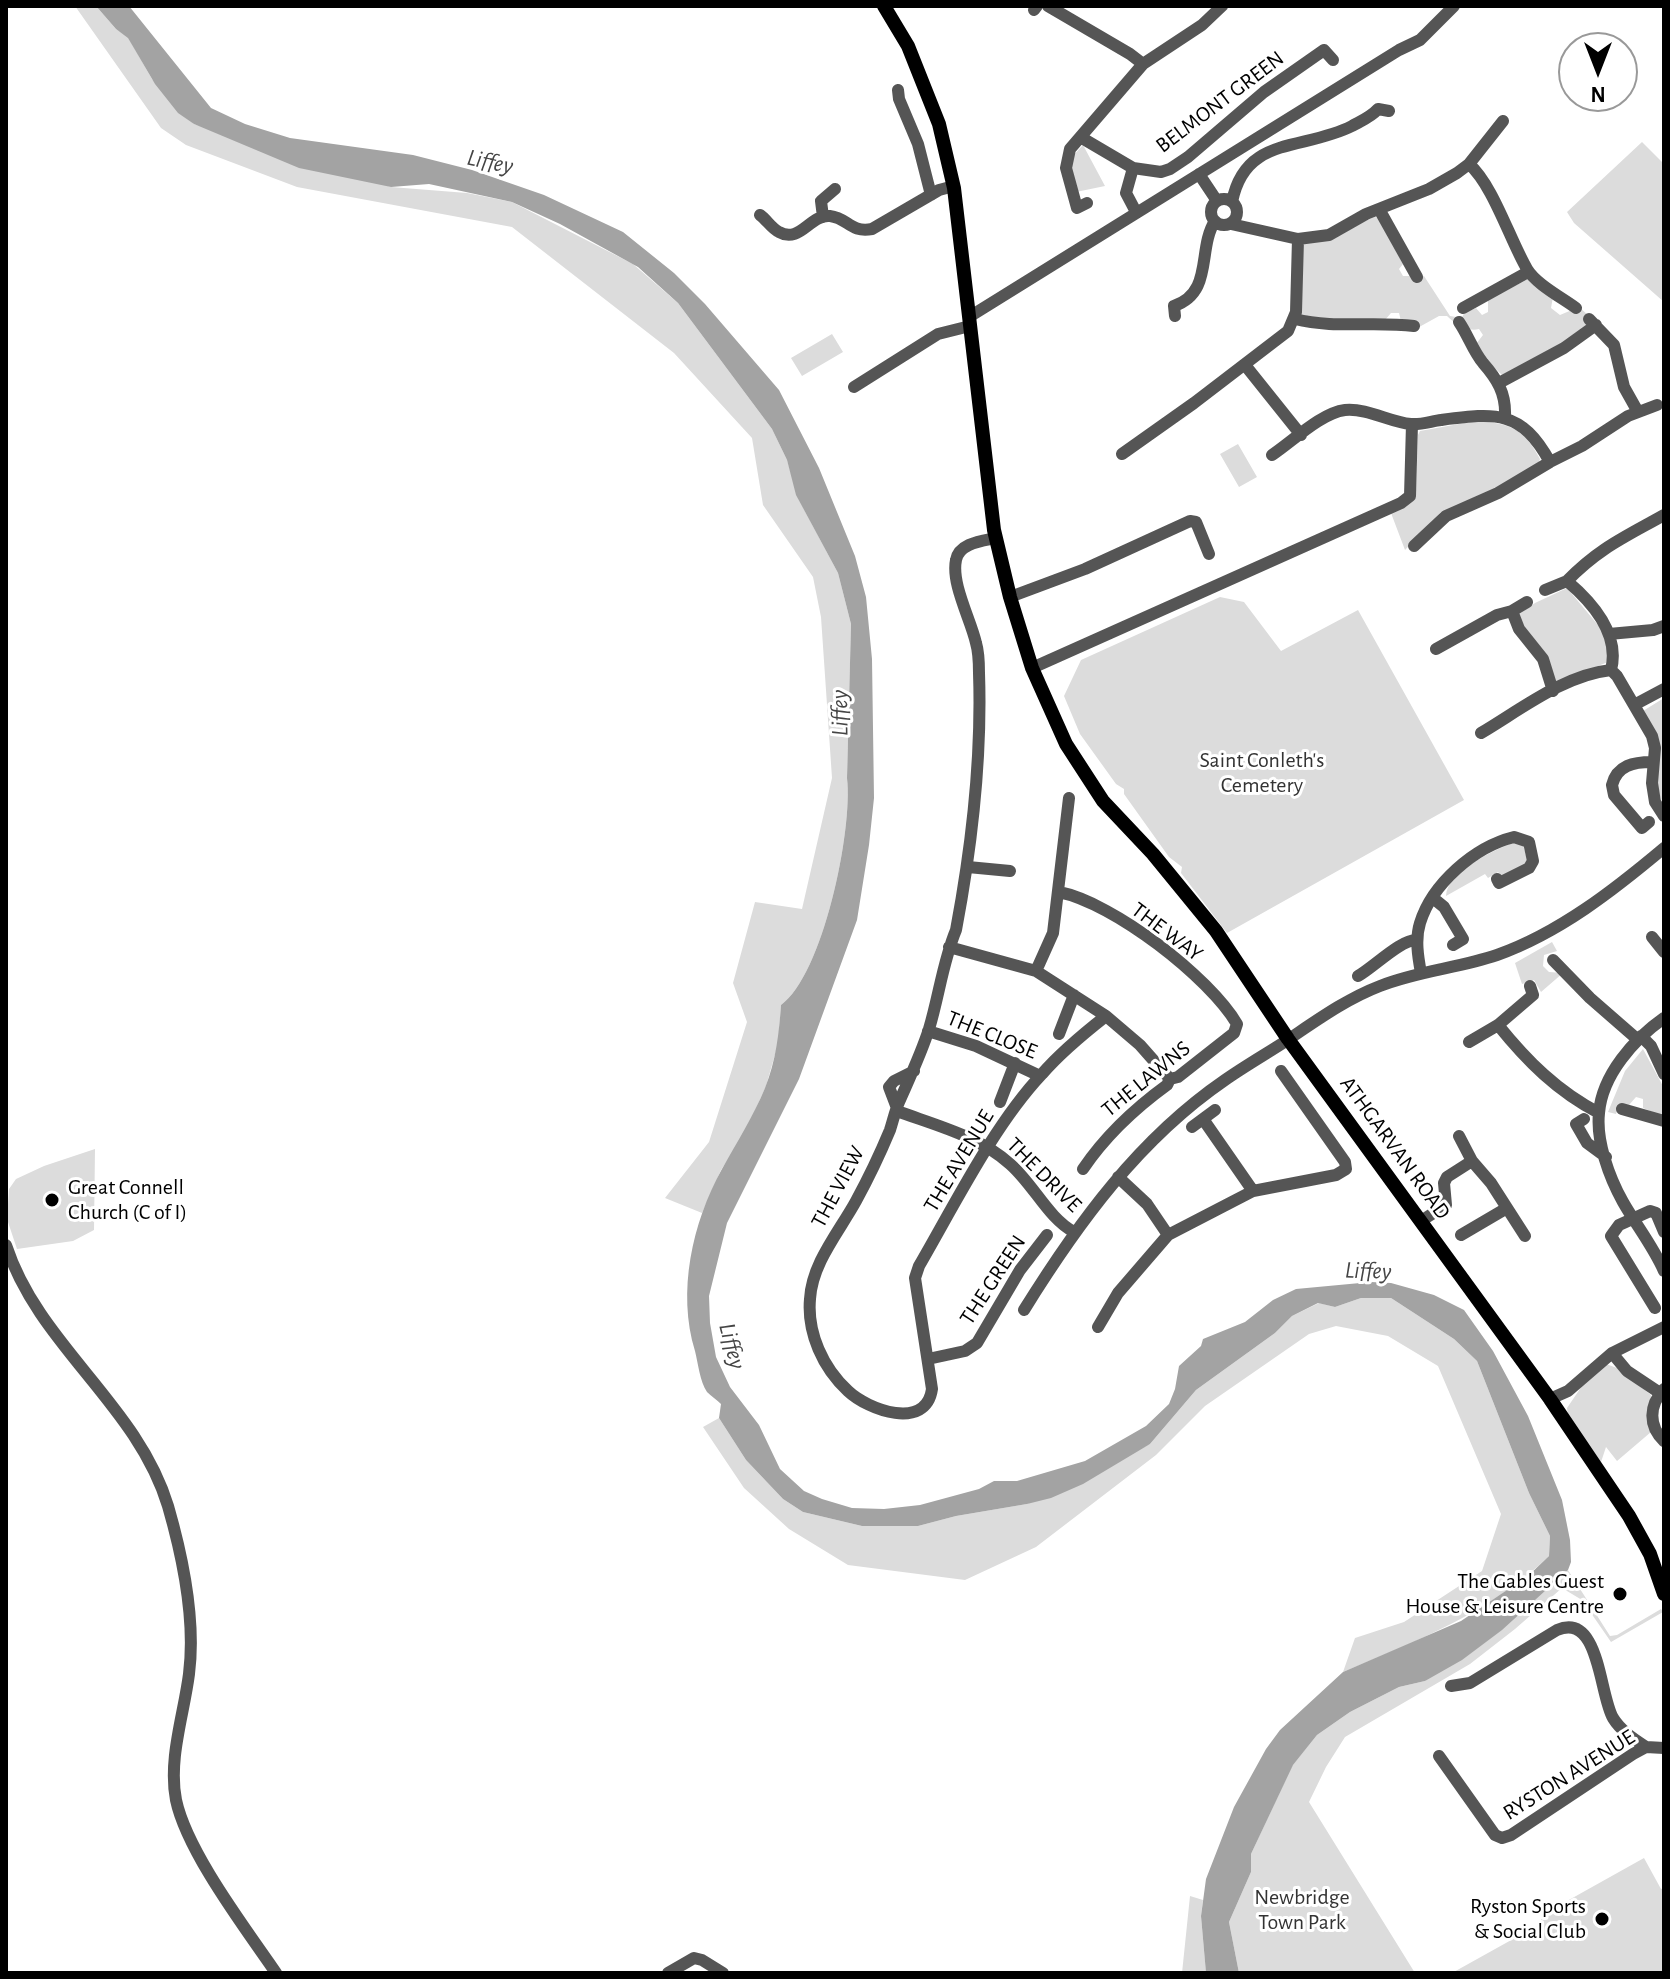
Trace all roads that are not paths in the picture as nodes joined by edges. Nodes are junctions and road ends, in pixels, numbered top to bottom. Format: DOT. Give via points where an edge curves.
graph roads {
  1 [pos="884,6"];
  2 [pos="1048,6"];
  3 [pos="1222,6"];
  4 [pos="1454,6"];
  5 [pos="1333,60"];
  6 [pos="1143,64"];
  7 [pos="898,90"];
  8 [pos="1381,105"];
  9 [pos="1503,121"];
  10 [pos="1082,138"];
  11 [pos="1469,164"];
  12 [pos="1133,168"];
  13 [pos="1199,174"];
  14 [pos="954,186"];
  15 [pos="835,189"];
  16 [pos="931,195"];
  17 [pos="1217,201"];
  18 [pos="1232,202"];
  19 [pos="1087,203"];
  20 [pos="1379,209"];
  21 [pos="1136,212"];
  22 [pos="760,215"];
  23 [pos="823,217"];
  24 [pos="1215,221"];
  25 [pos="1231,224"];
  26 [pos="1298,239"];
  27 [pos="1410,272"];
  28 [pos="1528,272"];
  29 [pos="1171,307"];
  30 [pos="1463,308"];
  31 [pos="1556,312"];
  32 [pos="1295,319"];
  33 [pos="970,322"];
  34 [pos="1459,322"];
  35 [pos="1414,326"];
  36 [pos="1245,365"];
  37 [pos="1499,383"];
  38 [pos="854,387"];
  39 [pos="1657,405"];
  40 [pos="1638,412"];
  41 [pos="1505,416"];
  42 [pos="1412,424"];
  43 [pos="1301,435"];
  44 [pos="1122,454"];
  45 [pos="1272,455"];
  46 [pos="1550,462"];
  47 [pos="1664,515"];
  48 [pos="1446,516"];
  49 [pos="1453,528"];
  50 [pos="996,538"];
  51 [pos="1414,546"];
  52 [pos="1209,554"];
  53 [pos="1567,581"];
  54 [pos="1545,590"];
  55 [pos="1010,597"];
  56 [pos="1527,602"];
  57 [pos="1512,611"];
  58 [pos="1664,626"];
  59 [pos="1609,634"];
  60 [pos="1436,649"];
  61 [pos="1032,668"];
  62 [pos="1611,670"];
  63 [pos="1664,689"];
  64 [pos="1553,691"];
  65 [pos="1634,705"];
  66 [pos="1481,733"];
  67 [pos="1652,762"];
  68 [pos="1069,798"];
  69 [pos="1664,816"];
  70 [pos="1649,822"];
  71 [pos="1664,848"];
  72 [pos="968,867"];
  73 [pos="1010,871"];
  74 [pos="1497,879"];
  75 [pos="1059,892"];
  76 [pos="1433,898"];
  77 [pos="1652,937"];
  78 [pos="1417,940"];
  79 [pos="1453,945"];
  80 [pos="949,947"];
  81 [pos="1664,952"];
  82 [pos="1553,960"];
  83 [pos="1036,971"];
  84 [pos="1421,973"];
  85 [pos="1358,976"];
  86 [pos="1530,986"];
  87 [pos="1074,995"];
  88 [pos="1106,1016"];
  89 [pos="1664,1018"];
  90 [pos="1237,1024"];
  91 [pos="1498,1025"];
  92 [pos="928,1031"];
  93 [pos="1059,1034"];
  94 [pos="1639,1038"];
  95 [pos="1288,1039"];
  96 [pos="1469,1042"];
  97 [pos="1015,1063"];
  98 [pos="1281,1071"];
  99 [pos="1664,1074"];
  100 [pos="1040,1076"];
  101 [pos="1170,1079"];
  102 [pos="1000,1102"];
  103 [pos="1631,1108"];
  104 [pos="897,1110"];
  105 [pos="1215,1110"];
  106 [pos="1599,1113"];
  107 [pos="1584,1119"];
  108 [pos="1664,1121"];
  109 [pos="1459,1136"];
  110 [pos="989,1149"];
  111 [pos="1606,1157"];
  112 [pos="1472,1161"];
  113 [pos="1083,1169"];
  114 [pos="1118,1177"];
  115 [pos="1253,1191"];
  116 [pos="1507,1208"];
  117 [pos="1634,1219"];
  118 [pos="1421,1221"];
  119 [pos="1463,1231"];
  120 [pos="1074,1232"];
  121 [pos="1664,1232"];
  122 [pos="1047,1235"];
  123 [pos="1168,1235"];
  124 [pos="1525,1236"];
  125 [pos="6,1245"];
  126 [pos="1664,1271"];
  127 [pos="1655,1308"];
  128 [pos="1024,1310"];
  129 [pos="1106,1322"];
  130 [pos="1664,1327"];
  131 [pos="1612,1353"];
  132 [pos="928,1359"];
  133 [pos="1662,1391"];
  134 [pos="1550,1399"];
  135 [pos="1664,1441"];
  136 [pos="1664,1594"];
  137 [pos="1459,1688"];
  138 [pos="1646,1747"];
  139 [pos="1664,1748"];
  140 [pos="1439,1756"];
  141 [pos="276,1973"];
  142 [pos="668,1973"];
  143 [pos="723,1973"];
  1 -- 14 [label="main road, ATHGARVAN ROAD" via="908,46 934,110"];
  2 -- 6 [label="street"];
  3 -- 6 [label="street"];
  4 -- 13 [label="street" via="1420,40"];
  5 -- 12 [label="street, BELMONT GREEN" via="1324,50 1315,56 1170,169"];
  6 -- 10 [label="street"];
  7 -- 16 [label="street"];
  8 -- 18 [label="street" via="1346,129 1258,157 1241,174"];
  9 -- 11 [label="street"];
  10 -- 12 [label="street, BELMONT GREEN"];
  10 -- 19 [label="street" via="1070,149 1066,168 1077,208"];
  11 -- 20 [label="street" via="1429,189"];
  11 -- 28 [label="street"];
  12 -- 21 [label="street" via="1126,193"];
  13 -- 17 [label="street"];
  13 -- 21 [label="street"];
  14 -- 16 [label="street"];
  14 -- 33 [label="main road, ATHGARVAN ROAD"];
  15 -- 23 [label="street" via="821,201"];
  16 -- 23 [label="street" via="872,229 858,230 841,219"];
  17 -- 18 [label="street"];
  17 -- 24 [label="street" via="1211,211"];
  18 -- 25 [label="street" via="1237,213"];
  20 -- 26 [label="street" via="1329,235"];
  20 -- 27 [label="street"];
  21 -- 33 [label="street"];
  22 -- 23 [label="street" via="787,235 800,233"];
  24 -- 25 [label="street"];
  24 -- 29 [label="street" via="1207,236 1198,288"];
  25 -- 26 [label="street"];
  26 -- 32 [label="street"];
  28 -- 30 [label="street" via="1480,307"];
  28 -- 31 [label="street" via="1570,304"];
  32 -- 35 [label="street" via="1335,326 1396,319"];
  32 -- 36 [label="street" via="1281,338"];
  33 -- 38 [label="street" via="938,334"];
  33 -- 50 [label="main road, ATHGARVAN ROAD"];
  34 -- 37 [label="street" via="1476,335 1481,360"];
  36 -- 43 [label="street"];
  36 -- 44 [label="street" via="1143,447"];
  37 -- 40 [label="street" via="1564,348 1593,322 1614,345 1624,387"];
  37 -- 41 [label="street"];
  39 -- 40 [label="street"];
  40 -- 46 [label="street"];
  41 -- 42 [label="street"];
  41 -- 46 [label="street" via="1528,432"];
  42 -- 43 [label="street" via="1345,410 1323,417"];
  42 -- 61 [label="street" via="1410,496 1401,503 1376,508"];
  43 -- 45 [label="street"];
  46 -- 48 [label="street"];
  47 -- 53 [label="street" via="1606,546"];
  48 -- 49 [label="street"];
  48 -- 51 [label="street"];
  50 -- 55 [label="main road, ATHGARVAN ROAD"];
  50 -- 72 [label="street, THE VIEW" via="970,544 955,562 980,673"];
  52 -- 55 [label="street" via="1196,522 1190,521"];
  53 -- 54 [label="street"];
  53 -- 59 [label="street"];
  55 -- 61 [label="main road, ATHGARVAN ROAD"];
  56 -- 57 [label="street"];
  57 -- 60 [label="street"];
  57 -- 64 [label="street" via="1543,659"];
  58 -- 59 [label="street"];
  59 -- 62 [label="street"];
  61 -- 95 [label="main road, ATHGARVAN ROAD" via="1066,744 1103,801 1216,931"];
  62 -- 64 [label="street"];
  62 -- 65 [label="street"];
  63 -- 65 [label="street"];
  64 -- 66 [label="street"];
  65 -- 67 [label="street" via="1652,736"];
  67 -- 69 [label="street" via="1655,802"];
  67 -- 70 [label="street" via="1630,764 1612,785 1614,795 1642,828"];
  68 -- 75 [label="street" via="1072,821"];
  71 -- 84 [label="street" via="1599,899 1530,942"];
  72 -- 73 [label="street"];
  72 -- 80 [label="street, THE VIEW"];
  74 -- 76 [label="street" via="1499,883 1529,868 1529,842 1514,837 1483,850"];
  75 -- 83 [label="street" via="1053,933"];
  75 -- 90 [label="street, THE WAY" via="1086,901 1177,959"];
  76 -- 78 [label="street"];
  76 -- 79 [label="street" via="1463,939"];
  77 -- 81 [label="street"];
  78 -- 84 [label="street"];
  78 -- 85 [label="street" via="1403,942"];
  80 -- 83 [label="street"];
  80 -- 92 [label="street, THE VIEW"];
  82 -- 94 [label="street"];
  83 -- 87 [label="street"];
  84 -- 95 [label="street" via="1356,996"];
  86 -- 91 [label="street" via="1533,995"];
  87 -- 88 [label="street"];
  87 -- 93 [label="street"];
  88 -- 100 [label="street, THE AVENUE"];
  88 -- 101 [label="street"];
  89 -- 94 [label="street"];
  90 -- 101 [label="street, THE LAWNS" via="1223,1042"];
  91 -- 96 [label="street"];
  91 -- 106 [label="street" via="1544,1076"];
  92 -- 97 [label="street, THE CLOSE"];
  92 -- 104 [label="street, THE VIEW"];
  94 -- 99 [label="street" via="1651,1046"];
  94 -- 106 [label="street" via="1611,1079"];
  95 -- 114 [label="street" via="1189,1108"];
  95 -- 118 [label="main road, ATHGARVAN ROAD"];
  97 -- 100 [label="street, THE CLOSE"];
  97 -- 102 [label="street"];
  98 -- 115 [label="street" via="1321,1116 1346,1169"];
  100 -- 110 [label="street, THE AVENUE"];
  101 -- 113 [label="street, THE LAWNS" via="1121,1122 1097,1160"];
  103 -- 108 [label="street"];
  104 -- 110 [label="street, THE DRIVE"];
  104 -- 132 [label="street, THE VIEW" via="857,1199 818,1266 810,1298 811,1324 819,1351 838,1380 882,1411 906,1413 928,1403"];
  105 -- 115 [label="street" via="1198,1123"];
  106 -- 111 [label="street"];
  107 -- 111 [label="street" via="1576,1124 1587,1143"];
  109 -- 112 [label="street"];
  110 -- 120 [label="street, THE DRIVE" via="1024,1177 1056,1220"];
  110 -- 132 [label="street, THE AVENUE" via="917,1272"];
  111 -- 117 [label="street"];
  112 -- 116 [label="street"];
  112 -- 118 [label="street" via="1447,1177 1446,1205"];
  114 -- 120 [label="street"];
  114 -- 123 [label="street" via="1147,1204"];
  115 -- 123 [label="street"];
  116 -- 119 [label="street"];
  116 -- 124 [label="street"];
  117 -- 121 [label="street" via="1656,1213"];
  117 -- 126 [label="street"];
  117 -- 127 [label="street" via="1619,1225 1611,1236 1653,1292"];
  118 -- 134 [label="main road, ATHGARVAN ROAD"];
  120 -- 128 [label="street"];
  122 -- 132 [label="street, THE GREEN" via="1032,1242 977,1343"];
  123 -- 129 [label="street" via="1118,1293"];
  125 -- 141 [label="street" via="56,1339 105,1395 150,1459 168,1506 191,1632 174,1768 176,1800 202,1858"];
  130 -- 131 [label="street"];
  131 -- 133 [label="street" via="1627,1371"];
  131 -- 134 [label="street" via="1568,1391"];
  133 -- 135 [label="street" via="1652,1417"];
  134 -- 136 [label="main road, ATHGARVAN ROAD" via="1629,1516"];
  137 -- 138 [label="street" via="1557,1630 1576,1630 1590,1642 1613,1718"];
  138 -- 139 [label="street, RYSTON AVENUE"];
  138 -- 140 [label="street, RYSTON AVENUE" via="1502,1838"];
  142 -- 143 [label="street" via="694,1958"];
}
